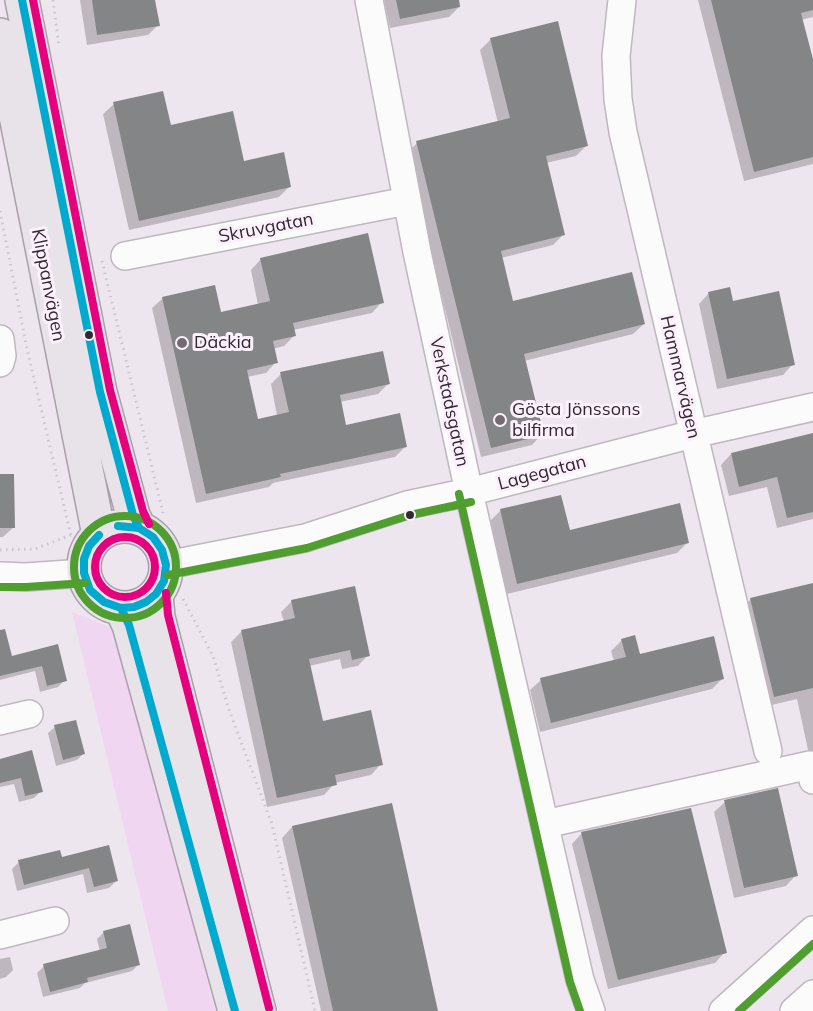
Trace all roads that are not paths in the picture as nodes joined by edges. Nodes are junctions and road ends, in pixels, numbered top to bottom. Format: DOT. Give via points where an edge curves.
graph roads {
  1 [pos="22,0"];
  2 [pos="369,0"];
  3 [pos="622,0"];
  4 [pos="0,35"];
  5 [pos="407,201"];
  6 [pos="113,255"];
  7 [pos="0,339"];
  8 [pos="0,363"];
  9 [pos="813,407"];
  10 [pos="693,434"];
  11 [pos="469,492"];
  12 [pos="139,528"];
  13 [pos="85,535"];
  14 [pos="84,573"];
  15 [pos="165,574"];
  16 [pos="0,576"];
  17 [pos="121,608"];
  18 [pos="29,714"];
  19 [pos="0,721"];
  20 [pos="768,751"];
  21 [pos="813,780"];
  22 [pos="545,824"];
  23 [pos="54,921"];
  24 [pos="0,935"];
  25 [pos="808,943"];
  26 [pos="813,994"];
  27 [pos="235,1011"];
  28 [pos="259,1011"];
  29 [pos="591,1011"];
  30 [pos="723,1011"];
  31 [pos="794,1011"];
  1 -- 12 [label="main road, Klippanvägen" via="100,392"];
  2 -- 5 [label="street, Verkstadsgatan"];
  3 -- 10 [label="street, Hammarvägen" via="616,56 620,117"];
  4 -- 13 [label="main road, Klippanvägen"];
  5 -- 6 [label="street, Skruvgatan"];
  5 -- 11 [label="street, Verkstadsgatan"];
  7 -- 8 [label="street"];
  9 -- 10 [label="street, Lagegatan"];
  10 -- 11 [label="street, Lagegatan"];
  10 -- 20 [label="street, Hammarvägen"];
  11 -- 15 [label="street, Lagegatan" via="407,505 305,538"];
  11 -- 22 [label="street, Verkstadsgatan"];
  12 -- 13 [label="main road" via="118,526"];
  12 -- 15 [label="main road, Klippanvägen" via="153,537 162,550"];
  13 -- 14 [label="main road" via="89,546"];
  14 -- 16 [label="street"];
  14 -- 17 [label="main road" via="90,590 104,602"];
  15 -- 17 [label="main road" via="140,605"];
  15 -- 28 [label="main road, Klippanvägen" via="158,617"];
  17 -- 27 [label="main road" via="129,625"];
  18 -- 19 [label="street"];
  21 -- 22 [label="street" via="810,765"];
  22 -- 29 [label="street, Verkstadsgatan" via="580,980"];
  23 -- 24 [label="street"];
  25 -- 30 [label="street"];
  26 -- 31 [label="street"];
}
